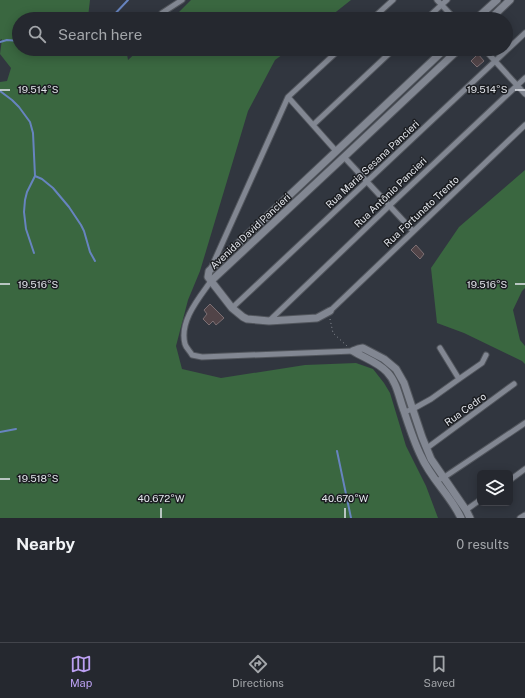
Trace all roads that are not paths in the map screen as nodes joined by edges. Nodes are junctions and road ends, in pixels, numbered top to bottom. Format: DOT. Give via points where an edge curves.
graph roads {
  1 [pos="182,0"];
  2 [pos="393,0"];
  3 [pos="437,0"];
  4 [pos="447,0"];
  5 [pos="497,0"];
  6 [pos="510,0"];
  7 [pos="442,5"];
  8 [pos="164,12"];
  9 [pos="380,12"];
  10 [pos="434,12"];
  11 [pos="448,12"];
  12 [pos="484,12"];
  13 [pos="497,12"];
  14 [pos="525,33"];
  15 [pos="513,44"];
  16 [pos="333,56"];
  17 [pos="387,56"];
  18 [pos="437,56"];
  19 [pos="452,56"];
  20 [pos="490,56"];
  21 [pos="500,56"];
  22 [pos="495,61"];
  23 [pos="525,78"];
  24 [pos="517,85"];
  25 [pos="525,94"];
  26 [pos="288,98"];
  27 [pos="313,125"];
  28 [pos="525,126"];
  29 [pos="336,151"];
  30 [pos="344,157"];
  31 [pos="367,181"];
  32 [pos="389,206"];
  33 [pos="413,231"];
  34 [pos="210,269"];
  35 [pos="211,281"];
  36 [pos="232,308"];
  37 [pos="330,311"];
  38 [pos="269,321"];
  39 [pos="440,348"];
  40 [pos="353,351"];
  41 [pos="486,355"];
  42 [pos="459,380"];
  43 [pos="514,384"];
  44 [pos="413,409"];
  45 [pos="404,412"];
  46 [pos="525,422"];
  47 [pos="427,448"];
  48 [pos="525,469"];
  49 [pos="443,478"];
  50 [pos="513,478"];
  51 [pos="436,481"];
  52 [pos="477,502"];
  53 [pos="466,510"];
  54 [pos="525,515"];
  55 [pos="461,518"];
  56 [pos="470,518"];
  57 [pos="520,518"];
  1 -- 8 [label="street"];
  2 -- 9 [label="street"];
  3 -- 7 [label="street"];
  4 -- 7 [label="street"];
  5 -- 12 [label="street"];
  6 -- 13 [label="street"];
  7 -- 10 [label="street"];
  7 -- 11 [label="street"];
  14 -- 15 [label="street, Rua Maria Sesana Pancieri"];
  16 -- 26 [label="street"];
  17 -- 27 [label="street"];
  18 -- 29 [label="street, Avenida David Pancieri"];
  19 -- 30 [label="street, Avenida David Pancieri"];
  20 -- 22 [label="street"];
  21 -- 22 [label="street, Rua Maria Sesana Pancieri"];
  22 -- 24 [label="street"];
  22 -- 31 [label="street, Rua Maria Sesana Pancieri"];
  23 -- 24 [label="street, Rua Antônio Pancieri"];
  24 -- 25 [label="street"];
  24 -- 32 [label="street, Rua Antônio Pancieri"];
  26 -- 27 [label="street"];
  26 -- 34 [label="street"];
  27 -- 29 [label="street"];
  28 -- 33 [label="street, Rua Fortunato Trento"];
  29 -- 34 [label="street, Avenida David Pancieri"];
  30 -- 31 [label="street"];
  30 -- 35 [label="street, Avenida David Pancieri"];
  31 -- 32 [label="street"];
  31 -- 36 [label="street, Rua Maria Sesana Pancieri"];
  32 -- 33 [label="street"];
  32 -- 38 [label="street, Rua Antônio Pancieri"];
  33 -- 37 [label="street, Rua Fortunato Trento"];
  34 -- 35 [label="street, Avenida David Pancieri" via="208,275"];
  35 -- 36 [label="street"];
  35 -- 40 [label="street" via="186,323 185,345 192,354 202,357"];
  36 -- 38 [label="street" via="248,319"];
  37 -- 38 [label="street" via="317,318"];
  39 -- 42 [label="street"];
  40 -- 44 [label="street" via="363,348 396,369"];
  40 -- 45 [label="street" via="388,372"];
  41 -- 42 [label="street" via="482,363"];
  42 -- 44 [label="street"];
  43 -- 47 [label="street, Rua Cedro"];
  44 -- 45 [label="street"];
  44 -- 47 [label="street"];
  45 -- 51 [label="street" via="420,455"];
  46 -- 49 [label="street"];
  47 -- 49 [label="street"];
  48 -- 50 [label="street"];
  49 -- 51 [label="street"];
  49 -- 53 [label="street"];
  51 -- 55 [label="street"];
  52 -- 53 [label="street"];
  53 -- 56 [label="street"];
  54 -- 57 [label="street"];
}
